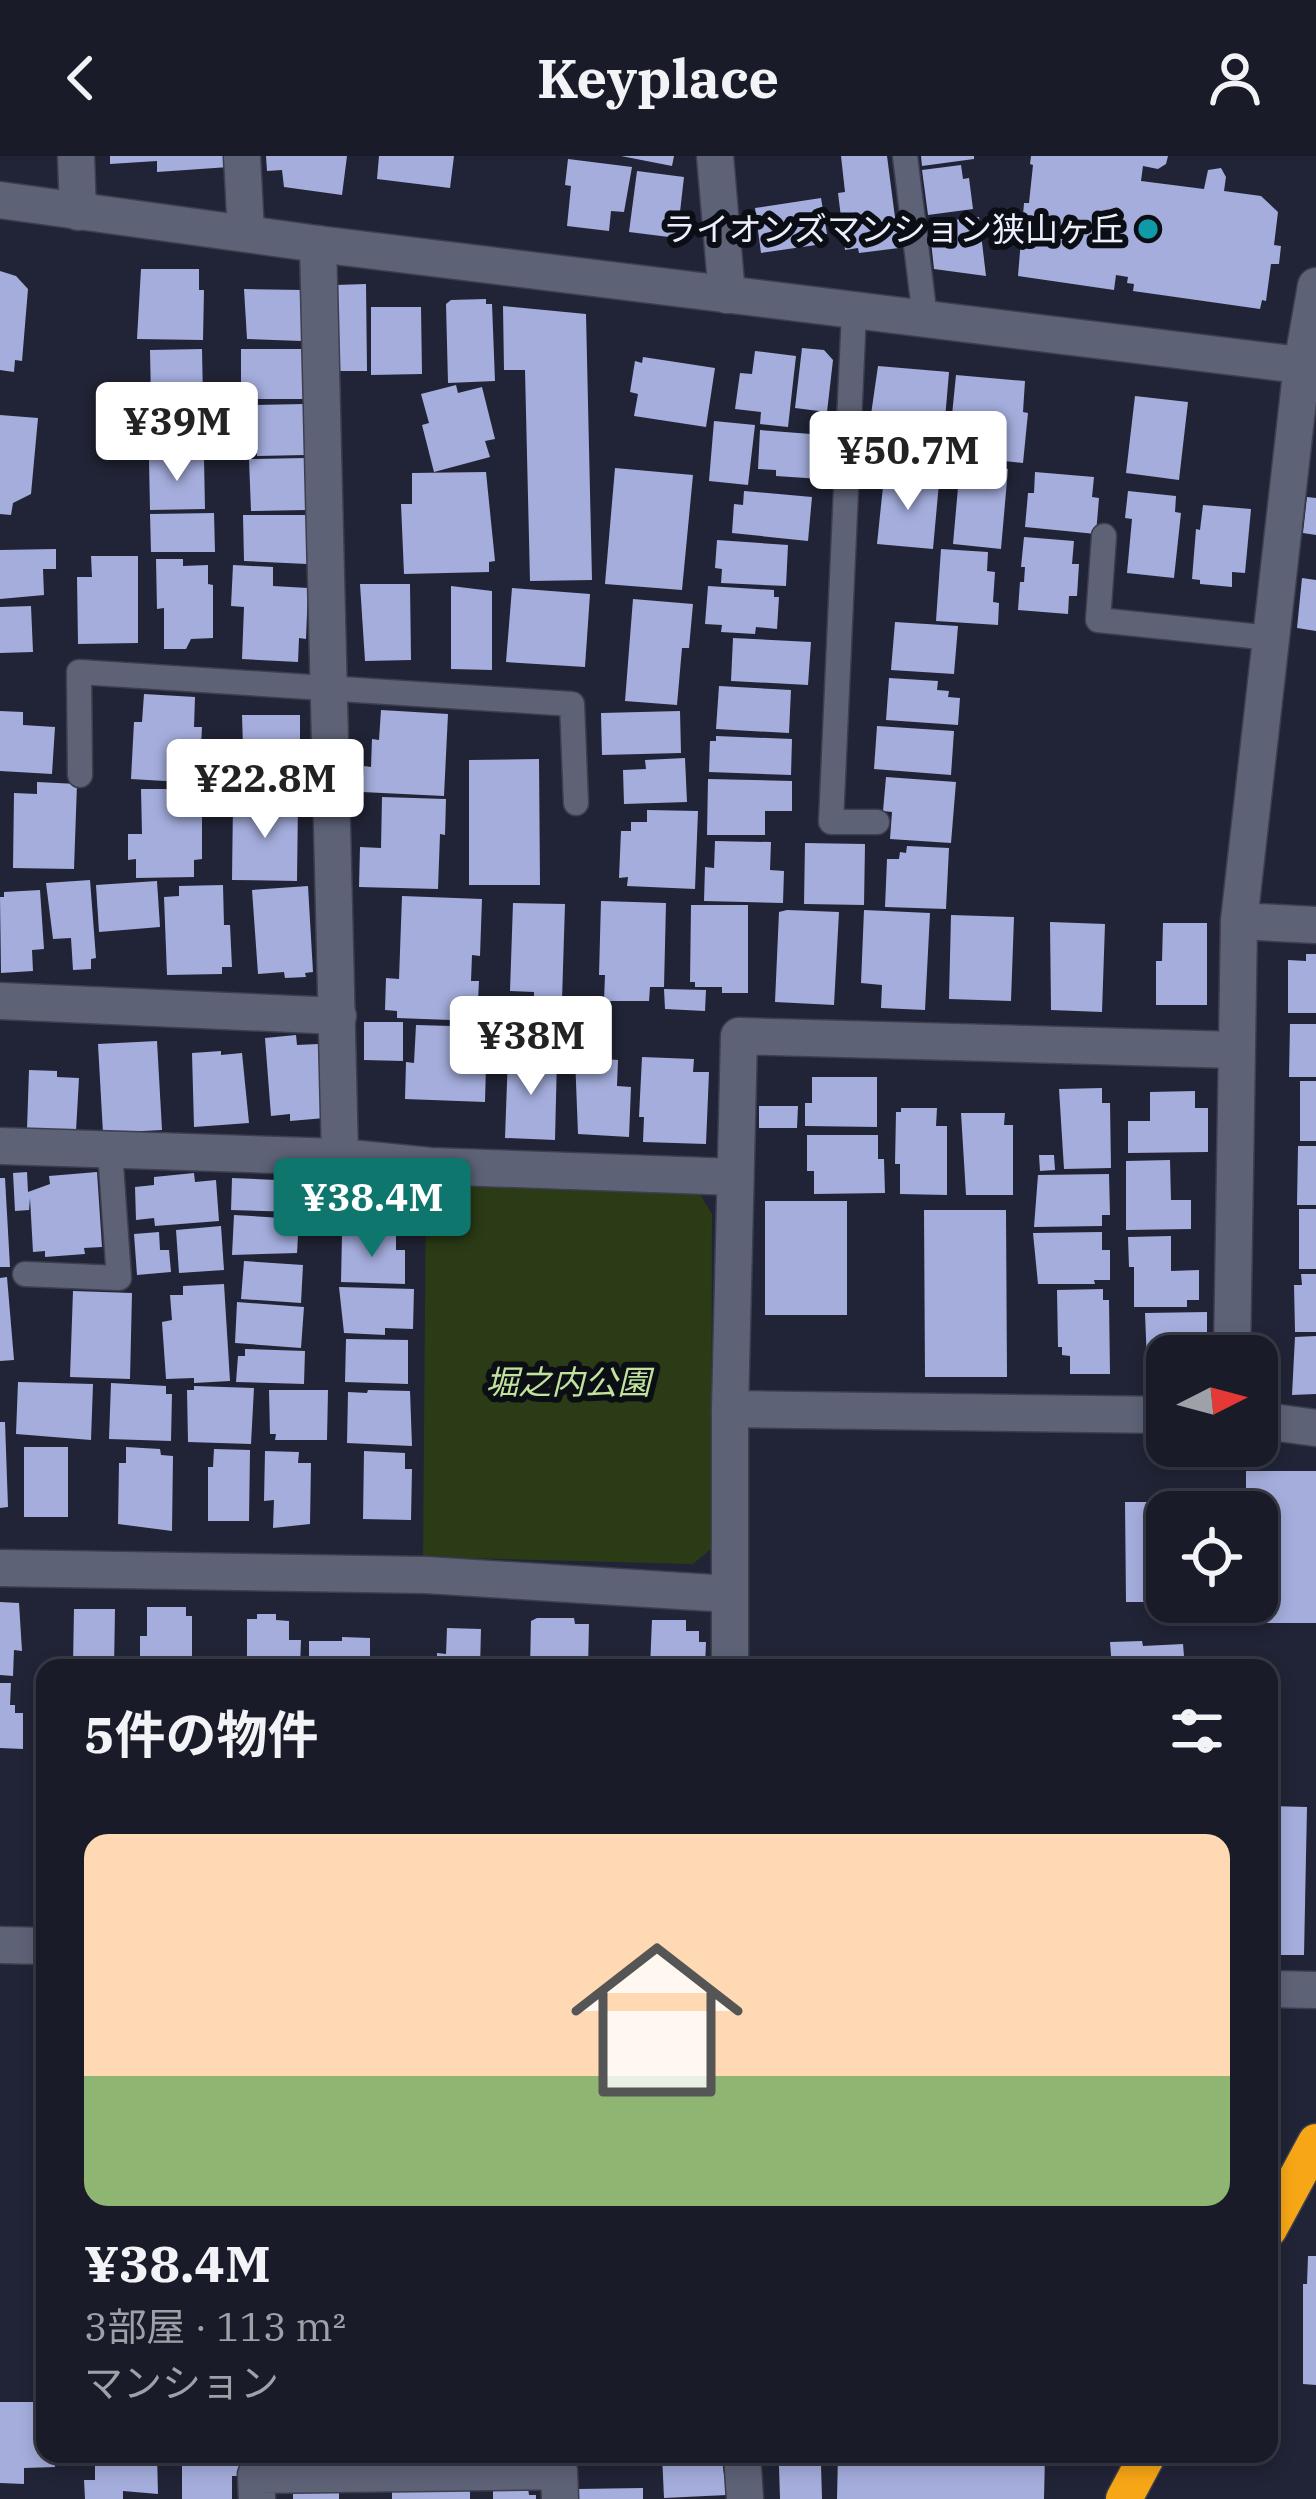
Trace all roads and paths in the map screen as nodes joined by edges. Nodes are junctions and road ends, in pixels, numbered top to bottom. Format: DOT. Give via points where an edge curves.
graph roads {
  1 [pos="76,156"];
  2 [pos="242,156"];
  3 [pos="715,156"];
  4 [pos="905,156"];
  5 [pos="0,200"];
  6 [pos="78,212"];
  7 [pos="246,233"];
  8 [pos="318,244"];
  9 [pos="1316,286"];
  10 [pos="727,295"];
  11 [pos="854,312"];
  12 [pos="925,318"];
  13 [pos="1309,366"];
  14 [pos="1104,536"];
  15 [pos="1271,638"];
  16 [pos="331,686"];
  17 [pos="80,775"];
  18 [pos="576,803"];
  19 [pos="877,822"];
  20 [pos="1239,921"];
  21 [pos="1316,925"];
  22 [pos="0,1001"];
  23 [pos="338,1016"];
  24 [pos="1236,1050"];
  25 [pos="0,1146"];
  26 [pos="110,1151"];
  27 [pos="340,1157"];
  28 [pos="735,1177"];
  29 [pos="25,1274"];
  30 [pos="1232,1335"];
  31 [pos="730,1409"];
  32 [pos="1146,1415"];
  33 [pos="1278,1423"];
  34 [pos="1316,1428"];
  35 [pos="0,1568"];
  36 [pos="729,1594"];
  37 [pos="730,1659"];
  38 [pos="0,1945"];
  39 [pos="36,1946"];
  40 [pos="1278,1989"];
  41 [pos="1316,1990"];
  42 [pos="1316,2141"];
  43 [pos="1278,2212"];
  44 [pos="743,2463"];
  45 [pos="1143,2463"];
  46 [pos="257,2499"];
  47 [pos="560,2499"];
  48 [pos="745,2499"];
  49 [pos="1124,2499"];
  1 -- 6 [label="street"];
  2 -- 7 [label="street"];
  3 -- 10 [label="street"];
  4 -- 12 [label="lane"];
  5 -- 6 [label="street"];
  6 -- 7 [label="street"];
  7 -- 8 [label="street"];
  8 -- 10 [label="street"];
  8 -- 16 [label="street"];
  9 -- 13 [label="street"];
  10 -- 11 [label="street"];
  11 -- 12 [label="street"];
  11 -- 19 [label="lane" via="831,822"];
  12 -- 13 [label="street"];
  13 -- 15 [label="street"];
  14 -- 15 [label="lane" via="1098,620"];
  15 -- 20 [label="street"];
  16 -- 17 [label="lane" via="79,672"];
  16 -- 18 [label="lane" via="572,704"];
  16 -- 23 [label="street"];
  20 -- 21 [label="street"];
  20 -- 24 [label="street"];
  22 -- 23 [label="street"];
  23 -- 27 [label="street"];
  24 -- 28 [label="street" via="739,1036"];
  24 -- 30 [label="street"];
  25 -- 26 [label="street"];
  26 -- 27 [label="street"];
  26 -- 29 [label="lane" via="119,1278"];
  27 -- 28 [label="street"];
  28 -- 31 [label="street"];
  31 -- 32 [label="street"];
  31 -- 36 [label="street"];
  33 -- 34 [label="street"];
  35 -- 36 [label="street" via="426,1575"];
  36 -- 37 [label="street"];
  38 -- 39 [label="street"];
  40 -- 41 [label="street"];
  42 -- 43 [label="highway"];
  44 -- 48 [label="street"];
  45 -- 49 [label="highway"];
  46 -- 47 [label="street" via="256,2475 559,2471"];
}
